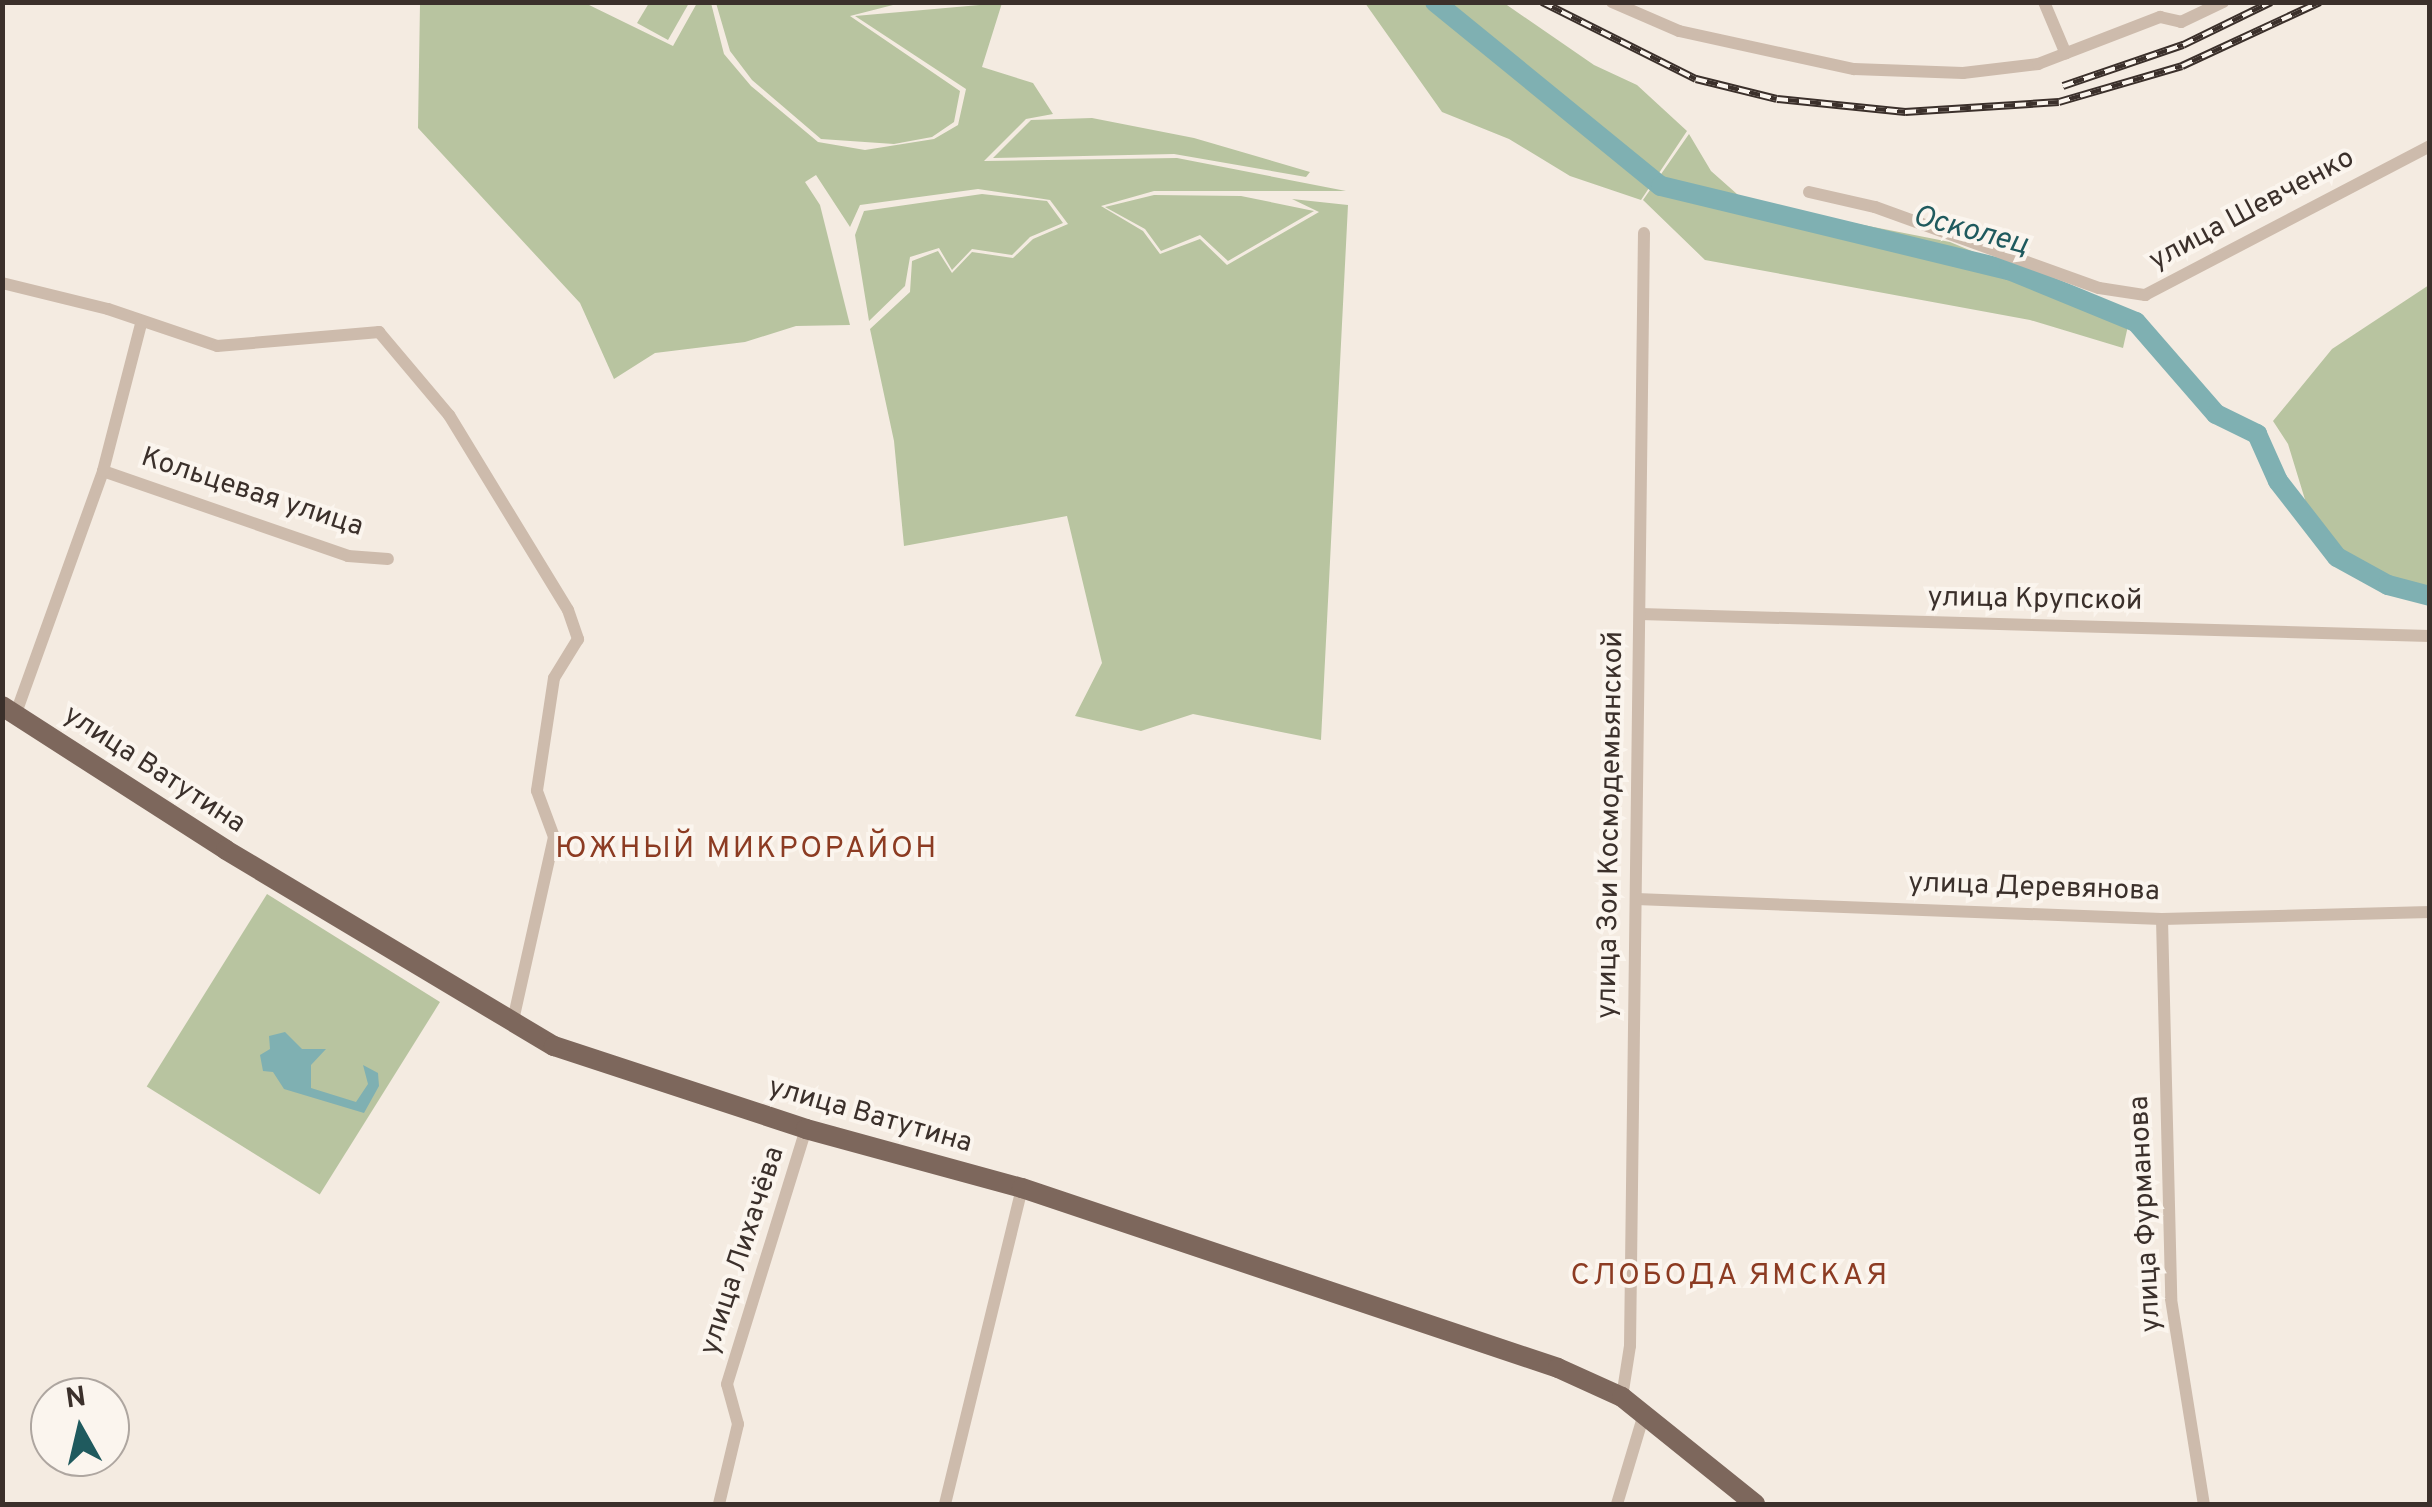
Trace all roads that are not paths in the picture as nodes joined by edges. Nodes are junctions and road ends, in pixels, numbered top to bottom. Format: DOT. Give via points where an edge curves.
graph roads {
  1 [pos="1612,2"];
  2 [pos="2044,2"];
  3 [pos="2223,2"];
  4 [pos="2066,54"];
  5 [pos="2430,146"];
  6 [pos="1809,192"];
  7 [pos="1644,234"];
  8 [pos="2,283"];
  9 [pos="141,324"];
  10 [pos="103,471"];
  11 [pos="388,559"];
  12 [pos="1640,614"];
  13 [pos="2430,636"];
  14 [pos="9,710"];
  15 [pos="1636,899"];
  16 [pos="2430,912"];
  17 [pos="2162,919"];
  18 [pos="512,1025"];
  19 [pos="806,1128"];
  20 [pos="1022,1188"];
  21 [pos="1622,1397"];
  22 [pos="1644,1414"];
  23 [pos="719,1504"];
  24 [pos="945,1504"];
  25 [pos="1617,1504"];
  26 [pos="1755,1504"];
  27 [pos="2204,1504"];
  1 -- 4 [label="street" via="1679,31 1854,69"];
  2 -- 4 [label="street"];
  3 -- 4 [label="street" via="2181,22 2160,16"];
  5 -- 6 [label="street, улица Шевченко" via="2145,295 2098,288 1875,207"];
  7 -- 12 [label="street, улица Зои Космодемьянской"];
  8 -- 9 [label="street"];
  9 -- 10 [label="street, Кольцевая улица"];
  9 -- 18 [label="street" via="217,346 379,332 449,415 568,610 578,638 554,678 537,790 554,837"];
  10 -- 11 [label="street, Кольцевая улица" via="348,556"];
  10 -- 14 [label="street, Кольцевая улица"];
  12 -- 13 [label="street, улица Крупской"];
  12 -- 15 [label="street, улица Зои Космодемьянской"];
  14 -- 18 [label="main road, улица Ватутина"];
  15 -- 17 [label="street, улица Деревянова"];
  15 -- 21 [label="street, улица Зои Космодемьянской" via="1628,1122 1630,1346"];
  16 -- 17 [label="street, улица Деревянова"];
  17 -- 27 [label="street, улица Фурманова" via="2172,1299"];
  18 -- 19 [label="main road, улица Ватутина" via="596,1062"];
  19 -- 20 [label="main road, улица Ватутина"];
  19 -- 23 [label="street, улица Лихачёва" via="727,1384 738,1424"];
  20 -- 21 [label="main road, улица Ватутина" via="1532,1359"];
  20 -- 24 [label="street"];
  21 -- 22 [label="main road, улица Ватутина"];
  22 -- 25 [label="street"];
  22 -- 26 [label="main road, улица Ватутина"];
}
